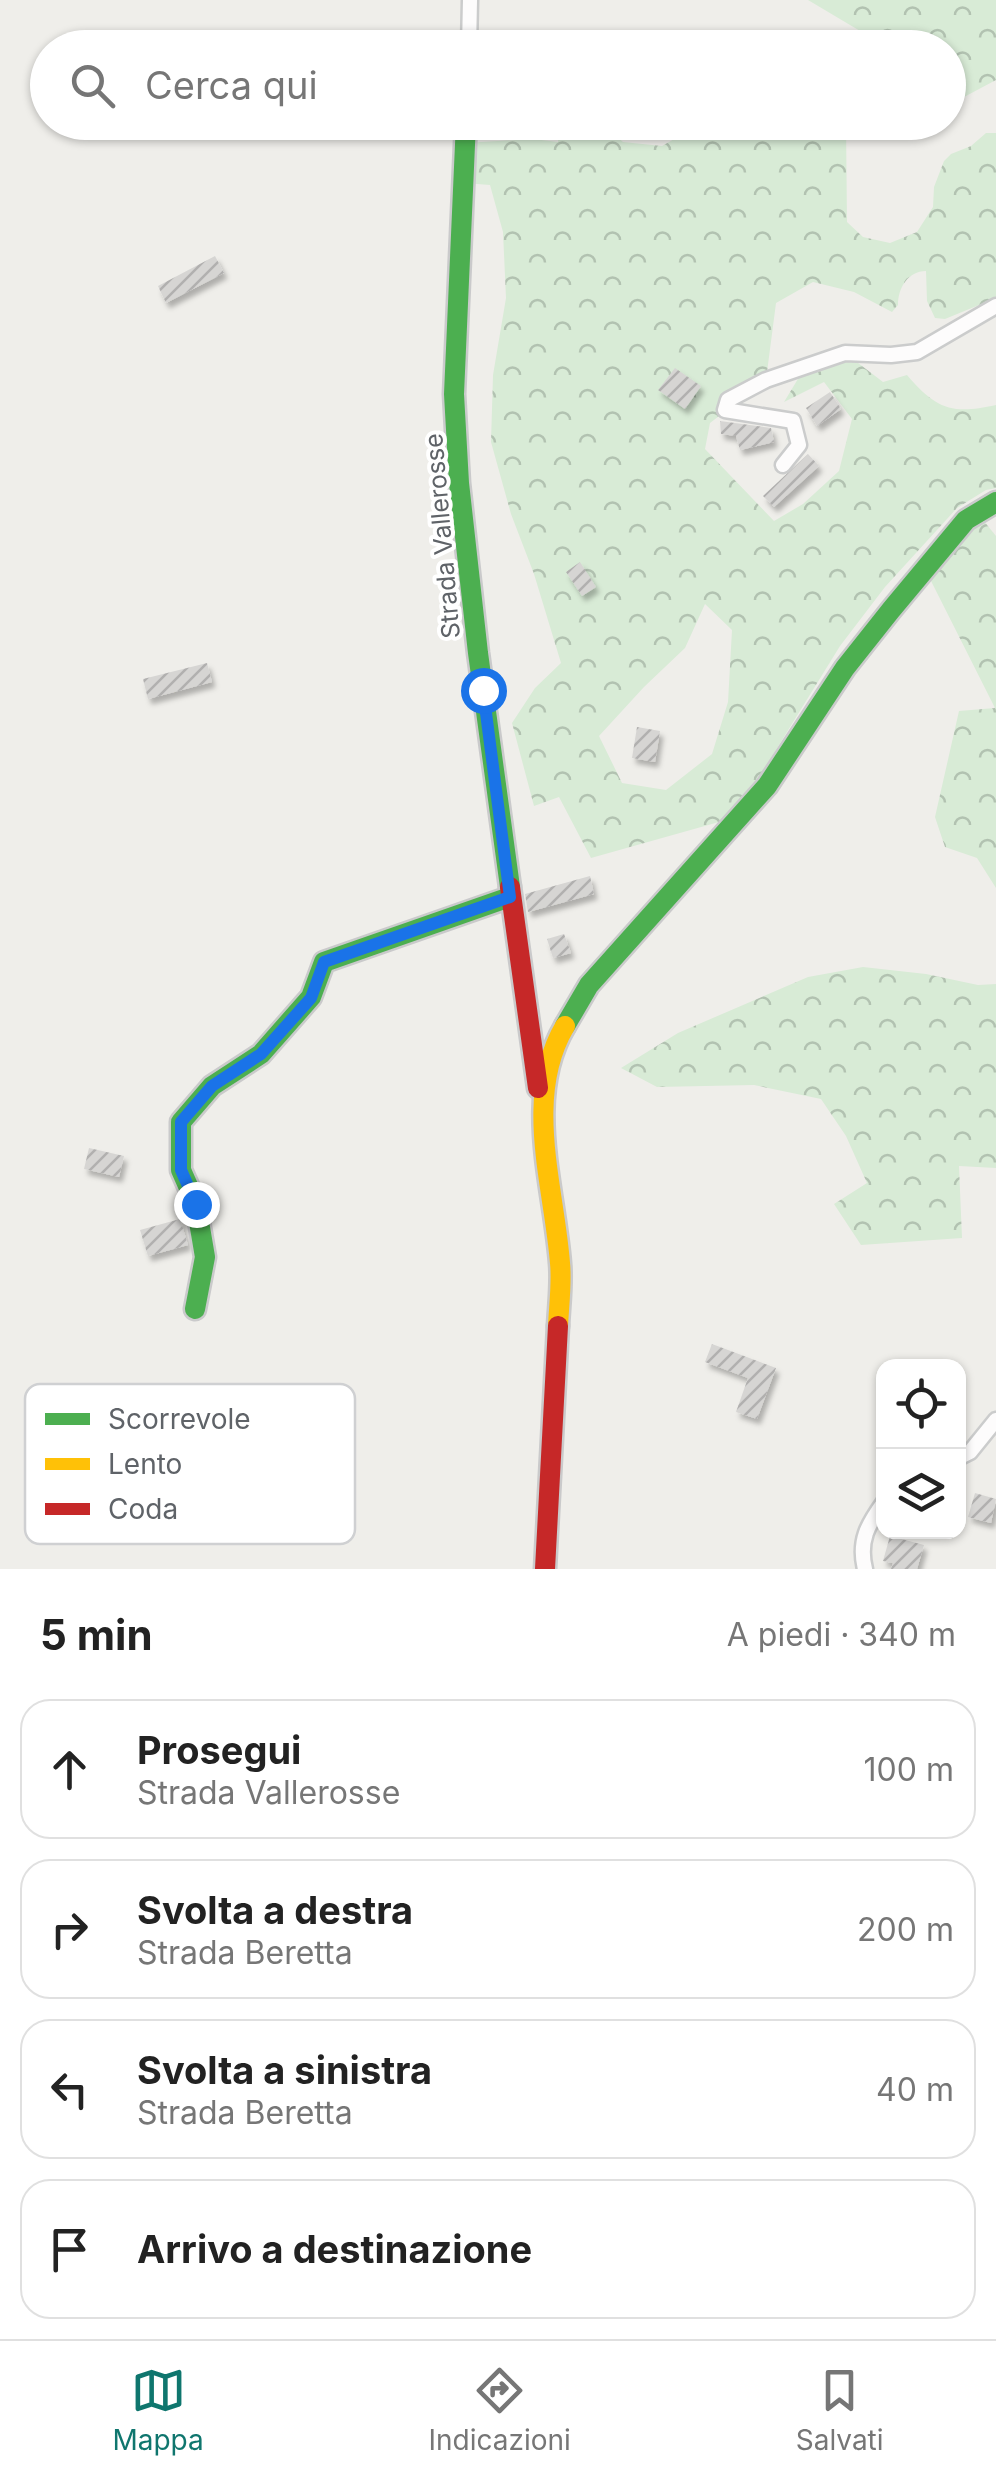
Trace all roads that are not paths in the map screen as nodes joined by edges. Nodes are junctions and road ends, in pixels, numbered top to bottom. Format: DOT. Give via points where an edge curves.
graph roads {
  1 [pos="470,0"];
  2 [pos="469,30"];
  3 [pos="465,140"];
  4 [pos="996,306"];
  5 [pos="783,465"];
  6 [pos="996,502"];
  7 [pos="510,897"];
  8 [pos="543,1120"];
  9 [pos="194,1309"];
  10 [pos="996,1420"];
  11 [pos="966,1454"];
  12 [pos="876,1513"];
  13 [pos="545,1569"];
  14 [pos="864,1569"];
  1 -- 2 [label="street"];
  3 -- 7 [label="street, Strada Vallerosse" via="454,394 459,483"];
  4 -- 5 [label="street" via="918,352 845,353 728,400 725,410 794,421 799,444"];
  6 -- 8 [label="street" via="966,520 845,668 767,786 589,984 550,1060"];
  7 -- 8 [label="street, Strada Vallerosse"];
  7 -- 9 [label="street" via="324,962 311,998 261,1054 212,1086 181,1122 181,1170 196,1204 205,1257"];
  8 -- 13 [label="street" via="562,1268"];
  10 -- 11 [label="street"];
  12 -- 14 [label="street" via="861,1552"];
}
